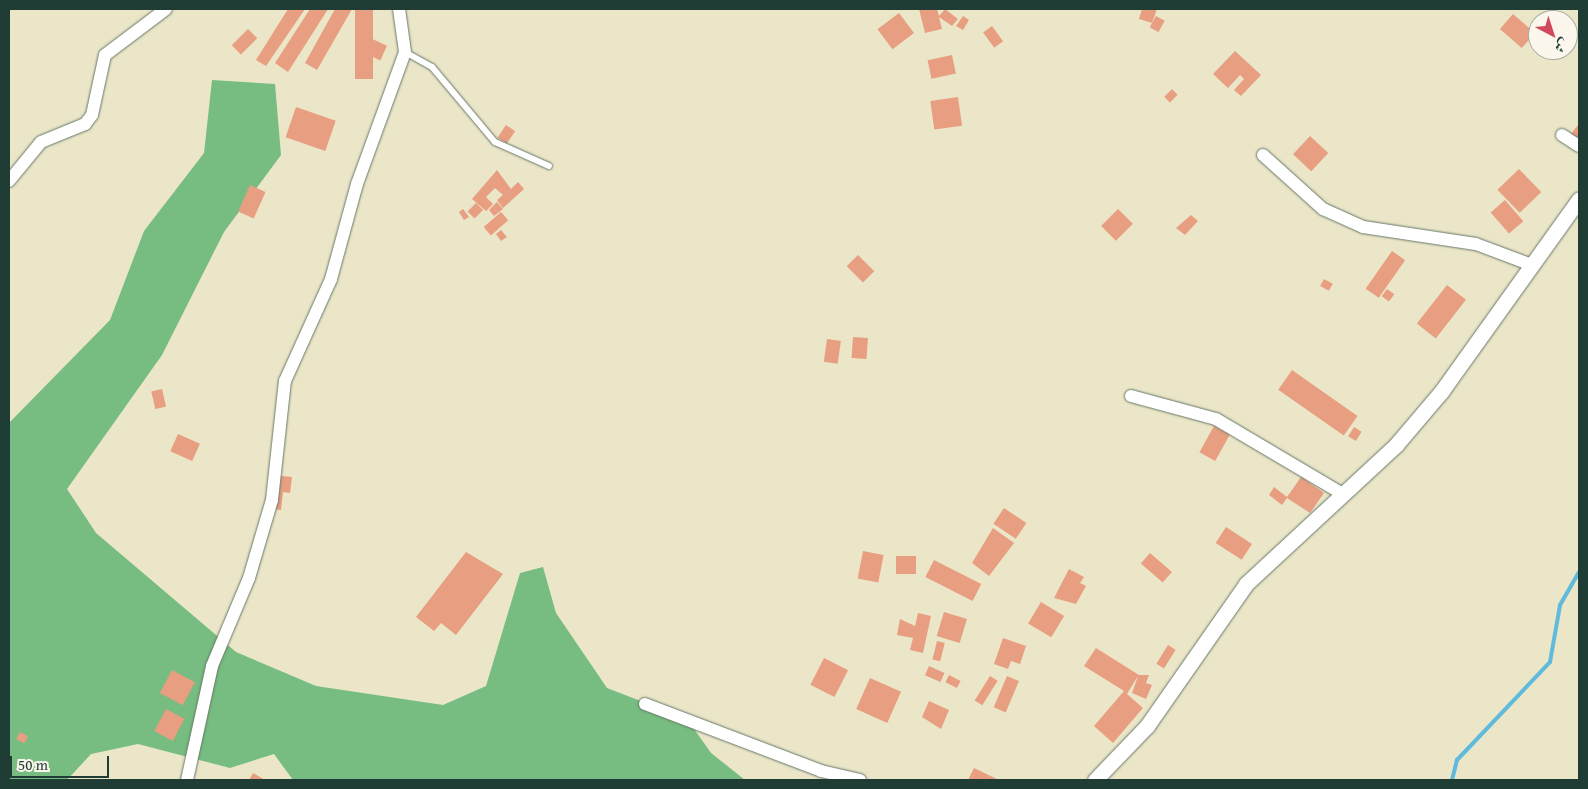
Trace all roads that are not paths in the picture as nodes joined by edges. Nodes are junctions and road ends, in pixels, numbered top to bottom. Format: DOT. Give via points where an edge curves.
graph roads {
  1 [pos="166,9"];
  2 [pos="400,9"];
  3 [pos="405,52"];
  4 [pos="1562,135"];
  5 [pos="1579,146"];
  6 [pos="1263,155"];
  7 [pos="549,166"];
  8 [pos="9,181"];
  9 [pos="1579,199"];
  10 [pos="1532,265"];
  11 [pos="1131,396"];
  12 [pos="1341,493"];
  13 [pos="645,704"];
  14 [pos="187,780"];
  15 [pos="860,780"];
  16 [pos="1095,780"];
  1 -- 8 [label="street" via="105,54 92,115 85,124 41,142"];
  2 -- 3 [label="street"];
  3 -- 7 [label="lane" via="432,67 495,142"];
  3 -- 14 [label="street" via="357,184 330,279 285,381 272,500 249,578 212,666"];
  4 -- 5 [label="street"];
  6 -- 10 [label="street" via="1323,209 1363,228 1476,244"];
  9 -- 10 [label="street"];
  10 -- 12 [label="street" via="1409,430"];
  11 -- 12 [label="street" via="1216,419"];
  12 -- 16 [label="street" via="1246,584 1148,726"];
  13 -- 15 [label="street" via="821,771"];
}
